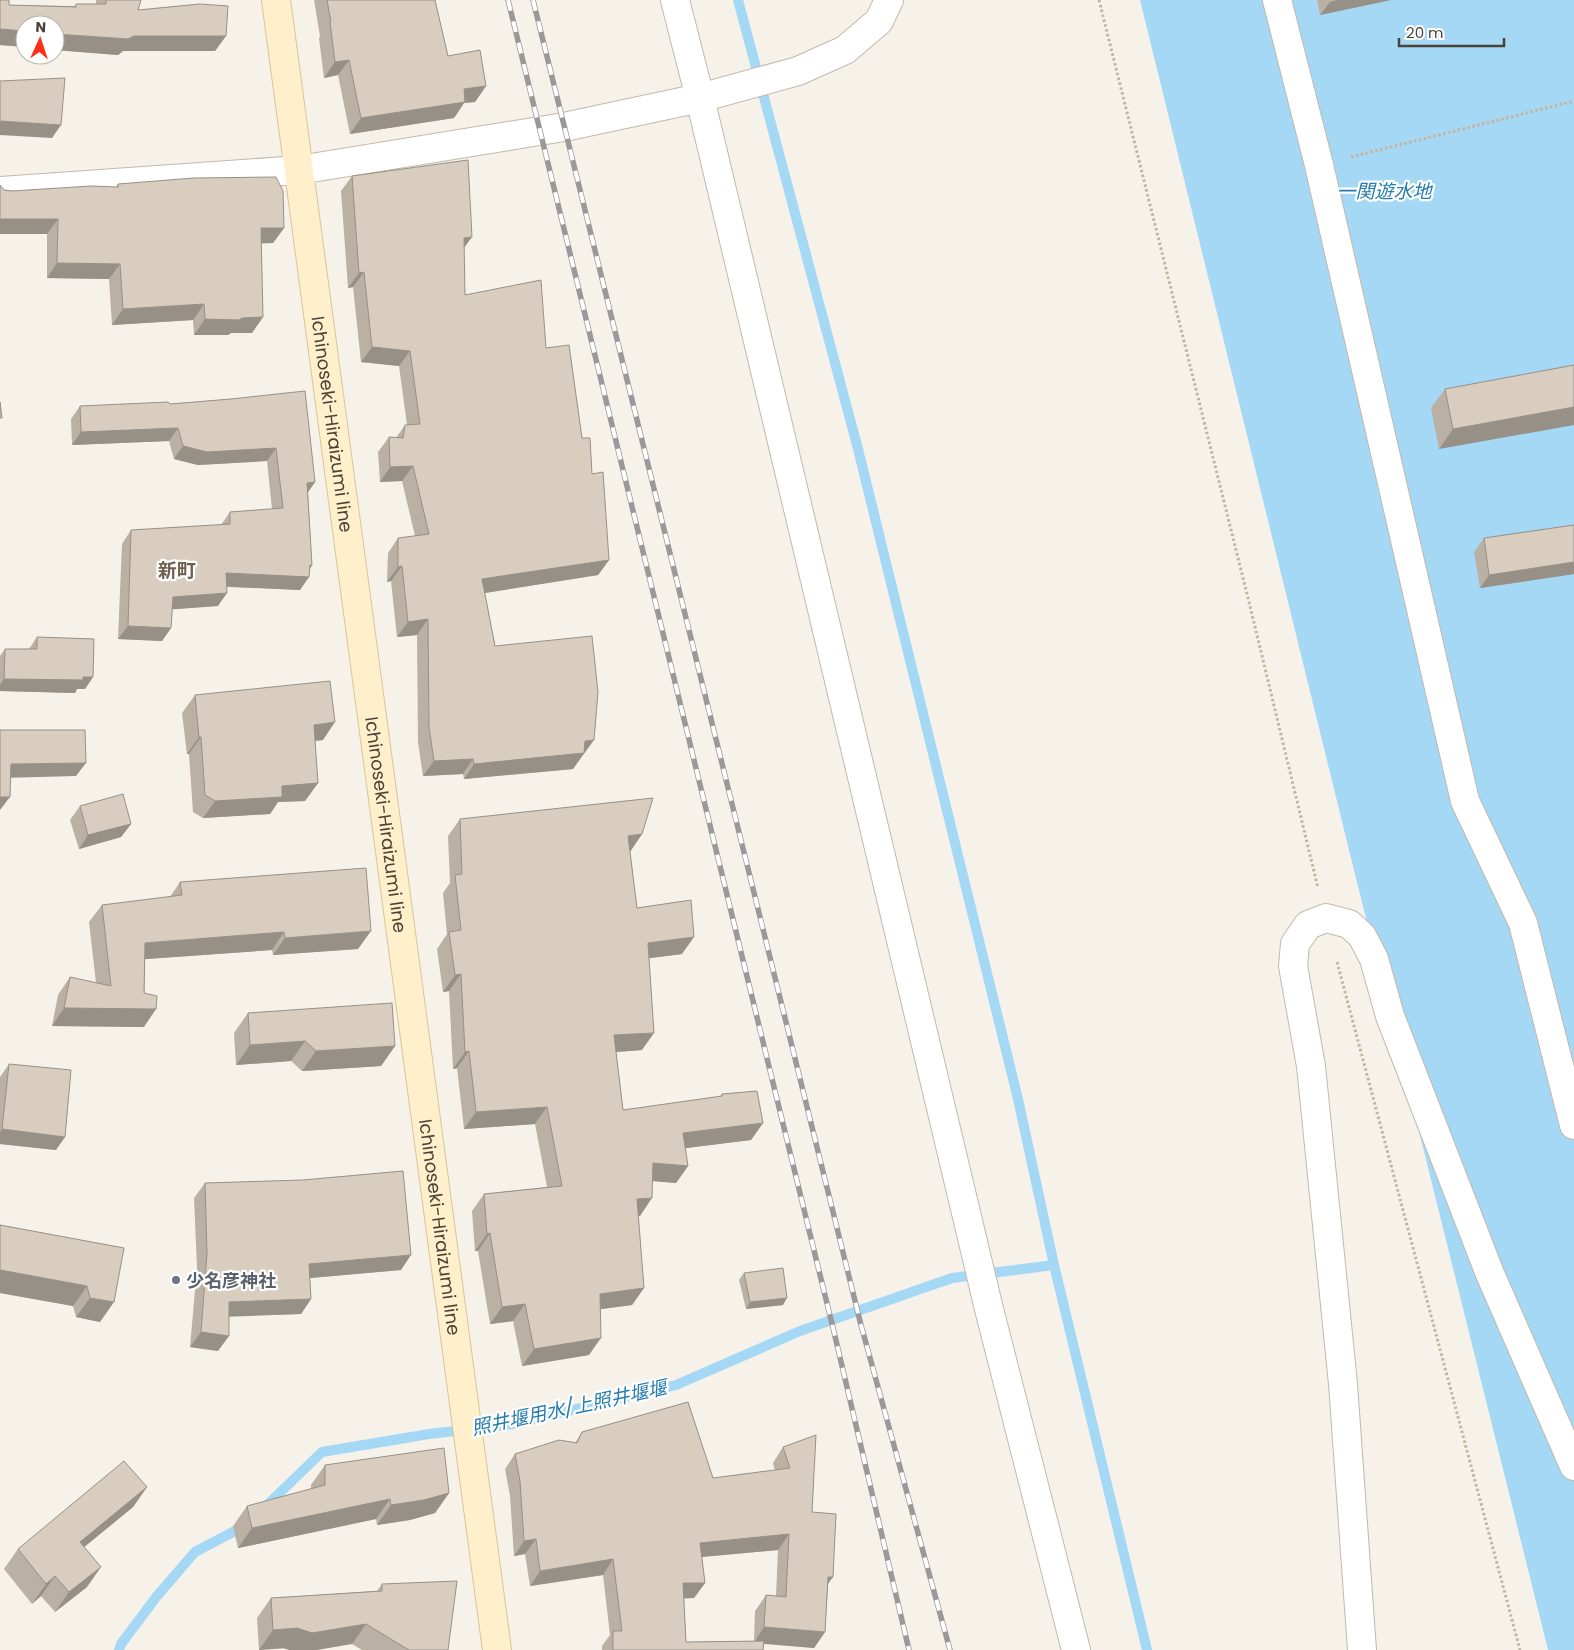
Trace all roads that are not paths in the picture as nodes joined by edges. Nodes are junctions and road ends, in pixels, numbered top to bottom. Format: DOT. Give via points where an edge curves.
graph roads {
  1 [pos="276,0"];
  2 [pos="675,0"];
  3 [pos="889,0"];
  4 [pos="1277,0"];
  5 [pos="700,98"];
  6 [pos="299,170"];
  7 [pos="0,192"];
  8 [pos="1574,1125"];
  9 [pos="1574,1466"];
  10 [pos="497,1650"];
  11 [pos="1076,1650"];
  12 [pos="1362,1650"];
  1 -- 6 [label="main road, Ichinoseki-Hiraizumi line"];
  2 -- 5 [label="street"];
  3 -- 5 [label="street" via="879,20 845,50 798,70"];
  4 -- 8 [label="street" via="1319,165 1465,801 1523,923"];
  5 -- 6 [label="street" via="564,127"];
  5 -- 11 [label="street" via="989,1309"];
  6 -- 7 [label="street"];
  6 -- 10 [label="main road, Ichinoseki-Hiraizumi line"];
  9 -- 12 [label="street" via="1490,1274 1390,1016 1374,959 1362,936 1349,924 1326,918 1308,925 1295,944 1293,966 1312,1076 1343,1384"];
}
